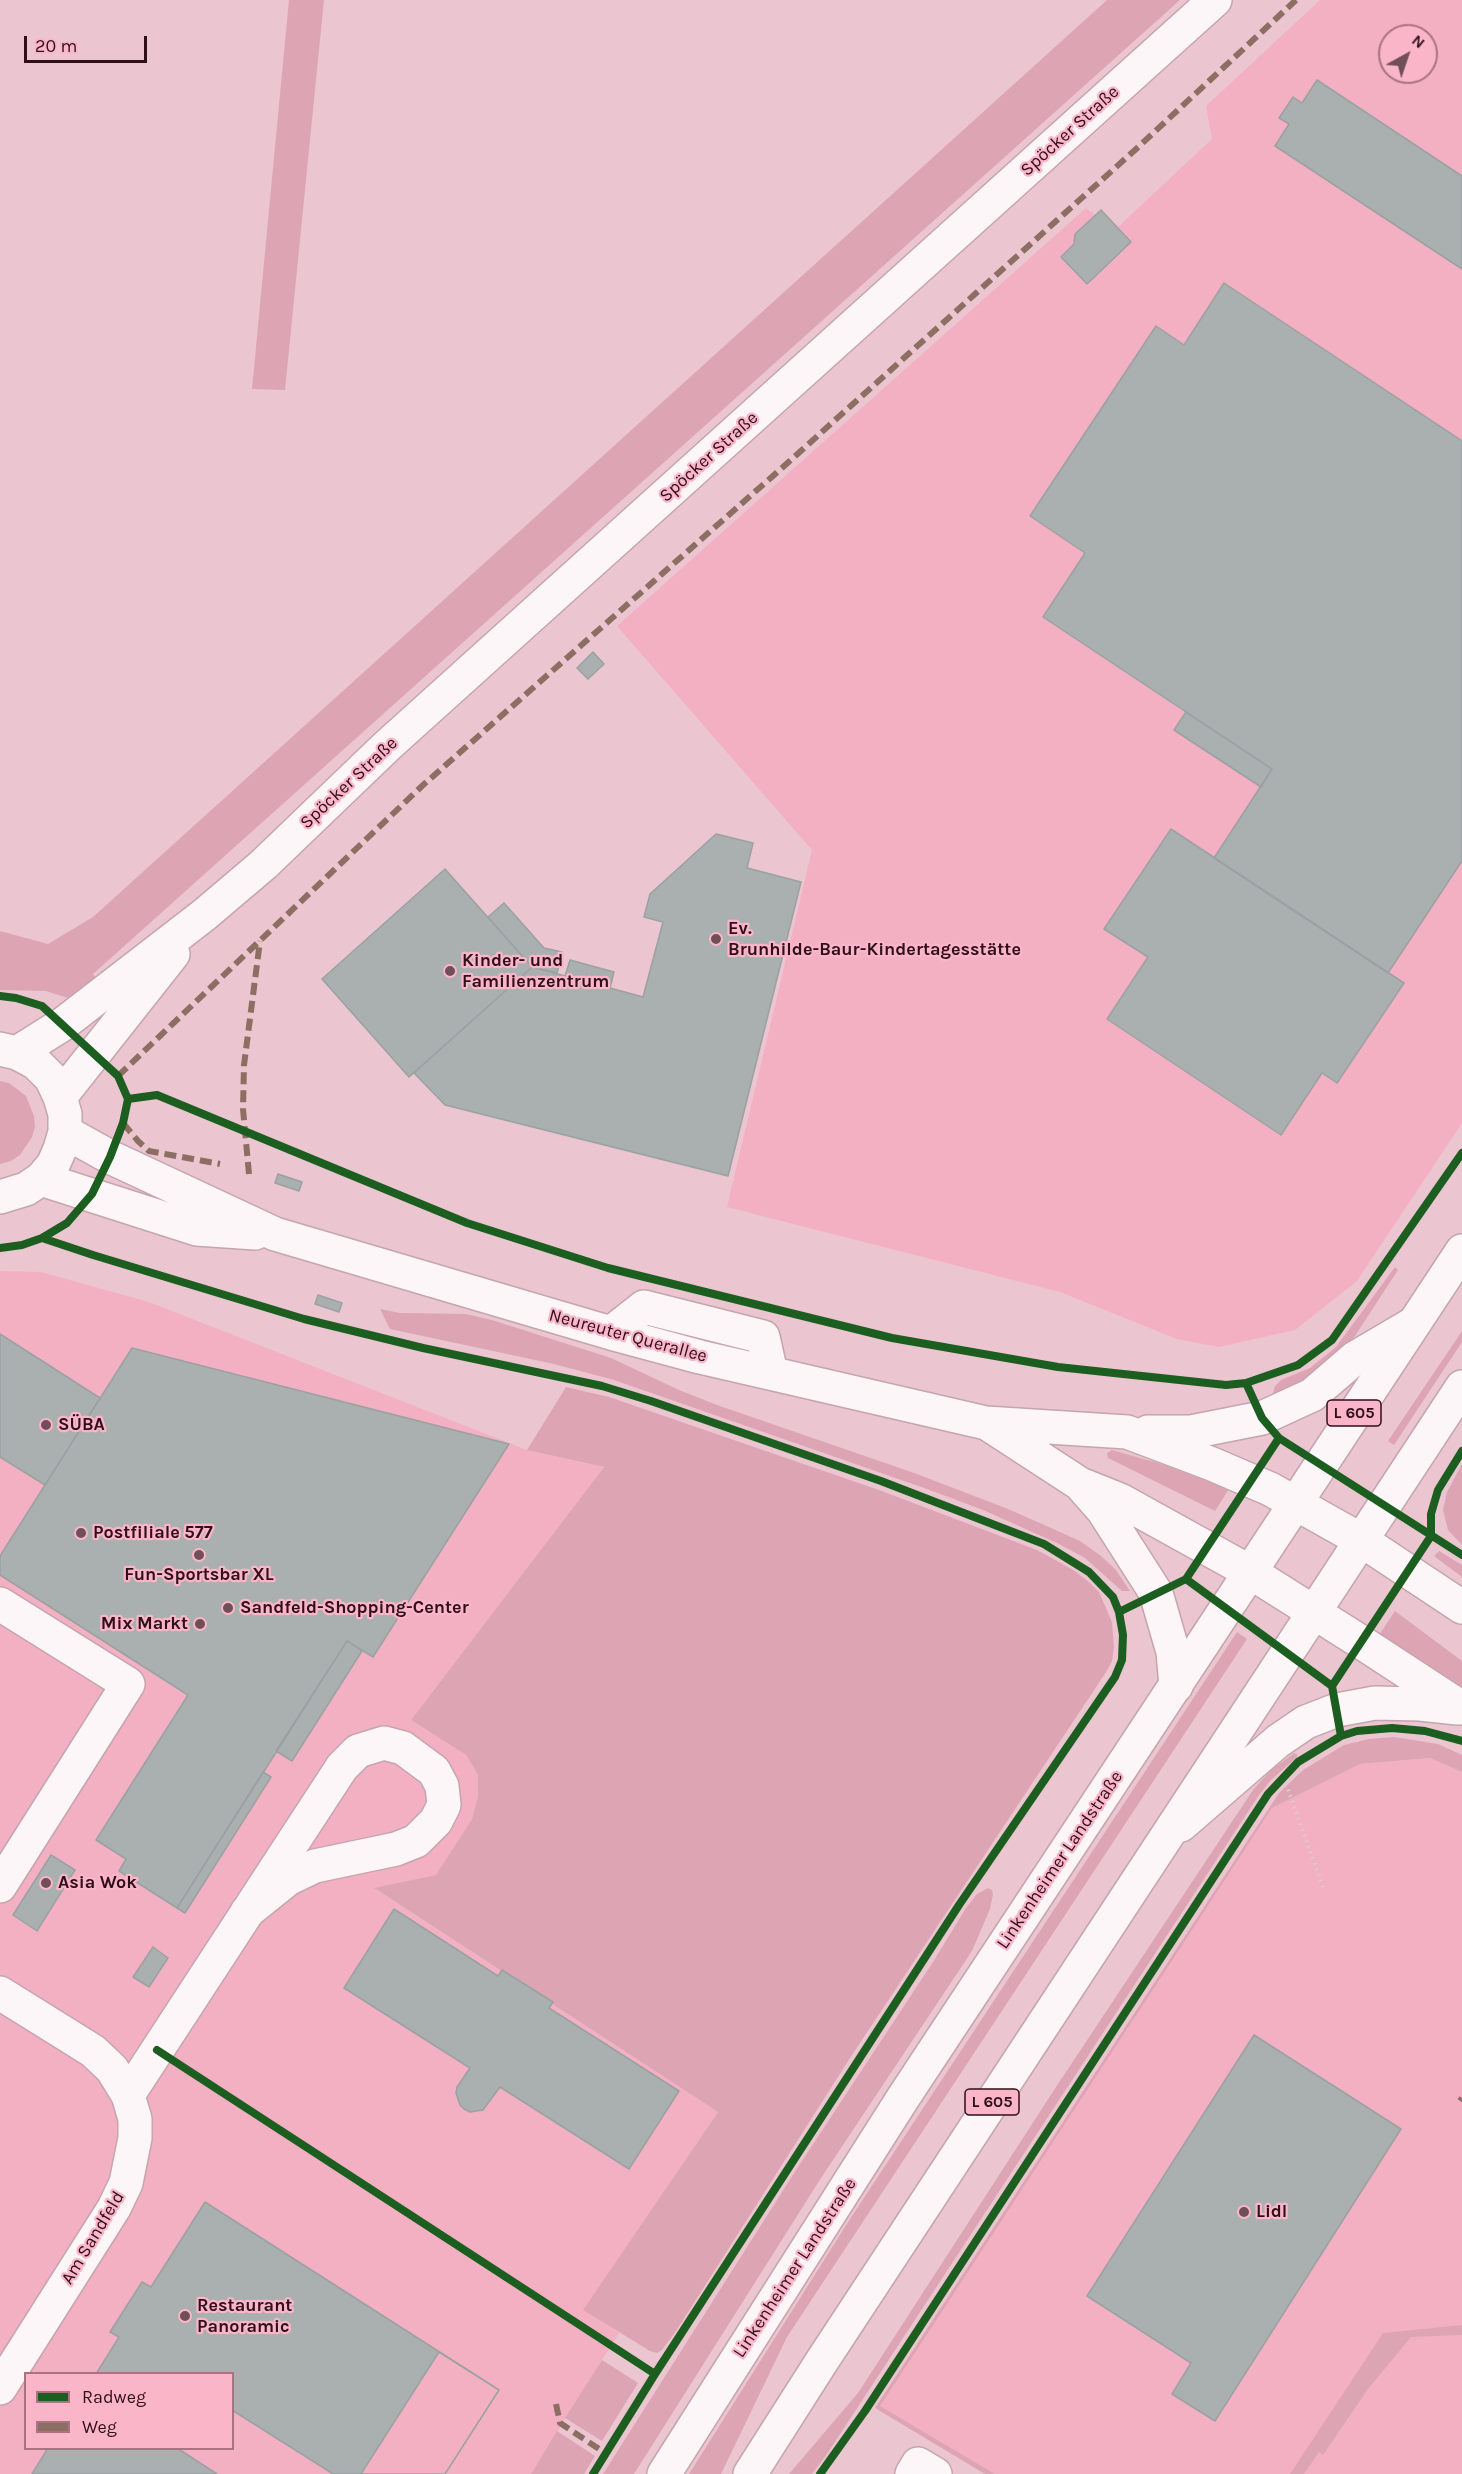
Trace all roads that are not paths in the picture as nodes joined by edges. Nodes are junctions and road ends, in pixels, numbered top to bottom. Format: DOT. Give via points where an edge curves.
graph roads {
  1 [pos="1215,0"];
  2 [pos="204,915"];
  3 [pos="9,1051"];
  4 [pos="60,1097"];
  5 [pos="65,1132"];
  6 [pos="41,1179"];
  7 [pos="0,1197"];
  8 [pos="275,1234"];
  9 [pos="1462,1251"];
  10 [pos="1413,1324"];
  11 [pos="1462,1387"];
  12 [pos="986,1423"];
  13 [pos="1126,1432"];
  14 [pos="1080,1484"];
  15 [pos="1296,1503"];
  16 [pos="1360,1540"];
  17 [pos="1250,1572"];
  18 [pos="0,1604"];
  19 [pos="1462,1607"];
  20 [pos="1313,1612"];
  21 [pos="1176,1686"];
  22 [pos="1462,1709"];
  23 [pos="1162,1843"];
  24 [pos="0,1886"];
  25 [pos="247,1912"];
  26 [pos="0,1993"];
  27 [pos="128,2095"];
  28 [pos="0,2388"];
  29 [pos="664,2474"];
  30 [pos="750,2474"];
  31 [pos="912,2474"];
  32 [pos="935,2474"];
  1 -- 2 [label="street, Spöcker Straße"];
  2 -- 3 [label="street, Spöcker Straße" via="63,1024"];
  2 -- 4 [label="street, Spöcker Straße"];
  3 -- 4 [label="street" via="36,1063 51,1078"];
  4 -- 5 [label="street"];
  5 -- 6 [label="street" via="57,1157"];
  5 -- 8 [label="street, Neureuter Querallee"];
  6 -- 7 [label="street" via="26,1189"];
  6 -- 8 [label="street, Neureuter Querallee" via="197,1229"];
  8 -- 12 [label="street, Neureuter Querallee" via="700,1357"];
  9 -- 10 [label="street, Linkenheimer Landstraße / L 605"];
  10 -- 13 [label="street" via="1355,1358 1312,1395 1262,1418 1191,1432"];
  10 -- 15 [label="street, Linkenheimer Landstraße / L 605"];
  11 -- 16 [label="street, L 605"];
  12 -- 13 [label="street, Neureuter Querallee"];
  12 -- 14 [label="street, Neureuter Querallee"];
  13 -- 15 [label="street, Neureuter Querallee" via="1212,1464"];
  14 -- 17 [label="street, Neureuter Querallee" via="1120,1500"];
  14 -- 21 [label="street" via="1102,1510 1156,1593 1173,1652"];
  15 -- 16 [label="street, Neureuter Querallee"];
  15 -- 17 [label="street, Linkenheimer Landstraße"];
  16 -- 19 [label="street, Neureuter Querallee"];
  16 -- 20 [label="street, L 605"];
  17 -- 20 [label="street, Neureuter Querallee"];
  17 -- 21 [label="street, Linkenheimer Landstraße"];
  18 -- 24 [label="street" via="128,1684"];
  20 -- 22 [label="street, Neureuter Querallee"];
  20 -- 23 [label="street, L 605"];
  21 -- 29 [label="street, Linkenheimer Landstraße" via="903,2098"];
  22 -- 23 [label="street" via="1375,1703 1337,1710 1306,1722 1270,1747"];
  23 -- 30 [label="street, L 605"];
  25 -- 25 [label="street" via="288,1879 315,1866 416,1841 436,1821 444,1806 442,1786 434,1771 403,1748 384,1743 358,1751 342,1767"];
  25 -- 27 [label="street"];
  26 -- 27 [label="street, Am Sandfeld" via="93,2051 112,2069"];
  27 -- 28 [label="street, Am Sandfeld" via="135,2119 135,2138 126,2183"];
  31 -- 32 [label="street" via="918,2464"];
}
